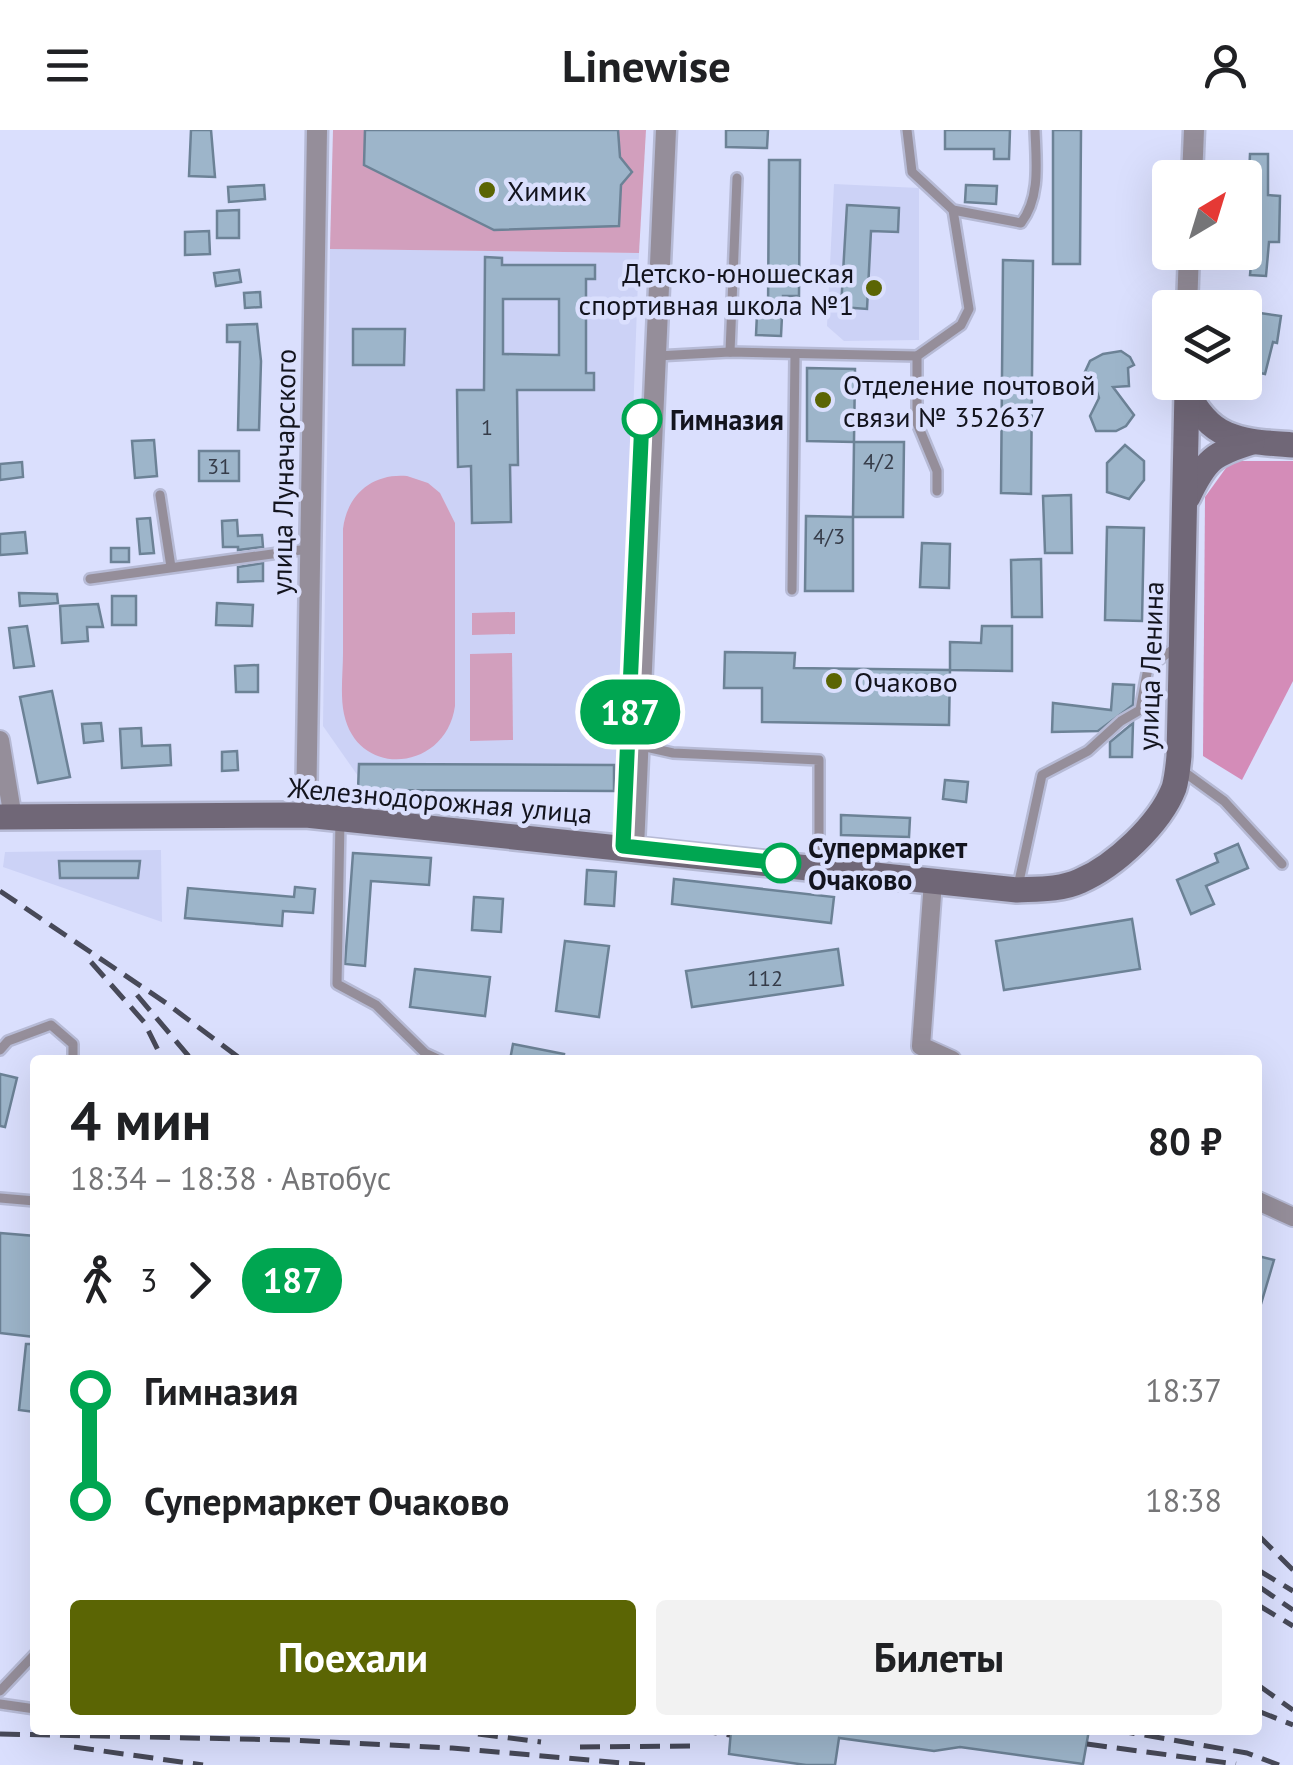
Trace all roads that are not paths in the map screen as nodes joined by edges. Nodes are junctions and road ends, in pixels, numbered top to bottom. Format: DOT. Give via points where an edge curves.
graph roads {
  1 [pos="318,130"];
  2 [pos="654,130"];
  3 [pos="666,130"];
  4 [pos="907,130"];
  5 [pos="1035,130"];
  6 [pos="1194,130"];
  7 [pos="1193,160"];
  8 [pos="736,178"];
  9 [pos="953,210"];
  10 [pos="730,352"];
  11 [pos="796,355"];
  12 [pos="657,356"];
  13 [pos="917,356"];
  14 [pos="1187,400"];
  15 [pos="1192,400"];
  16 [pos="1254,442"];
  17 [pos="1293,445"];
  18 [pos="937,490"];
  19 [pos="160,495"];
  20 [pos="1184,506"];
  21 [pos="308,550"];
  22 [pos="171,568"];
  23 [pos="90,578"];
  24 [pos="792,590"];
  25 [pos="1182,642"];
  26 [pos="0,740"];
  27 [pos="634,743"];
  28 [pos="1178,767"];
  29 [pos="306,814"];
  30 [pos="6,818"];
  31 [pos="340,818"];
  32 [pos="629,847"];
  33 [pos="1282,864"];
  34 [pos="819,869"];
  35 [pos="933,881"];
  36 [pos="1017,890"];
  37 [pos="0,1050"];
  38 [pos="73,1055"];
  39 [pos="430,1055"];
  40 [pos="941,1055"];
  41 [pos="0,1198"];
  42 [pos="30,1201"];
  43 [pos="1262,1203"];
  44 [pos="1293,1217"];
  45 [pos="30,1659"];
  46 [pos="0,1691"];
  47 [pos="0,1704"];
  48 [pos="30,1708"];
  1 -- 21 [label="street, улица Луначарского"];
  2 -- 27 [label="street"];
  3 -- 12 [label="street"];
  4 -- 9 [label="lane" via="912,172"];
  5 -- 9 [label="lane" via="1037,170 1030,211 1021,223"];
  6 -- 7 [label="street"];
  8 -- 10 [label="lane"];
  9 -- 13 [label="lane" via="969,309 961,325"];
  10 -- 11 [label="lane"];
  10 -- 12 [label="lane"];
  11 -- 13 [label="lane"];
  11 -- 24 [label="lane"];
  12 -- 27 [label="street"];
  13 -- 18 [label="lane" via="917,423"];
  14 -- 20 [label="main road, улица Ленина"];
  15 -- 16 [label="main road" via="1221,433"];
  16 -- 17 [label="main road"];
  16 -- 20 [label="main road" via="1216,453"];
  19 -- 22 [label="lane"];
  20 -- 25 [label="main road, улица Ленина"];
  21 -- 22 [label="lane"];
  21 -- 29 [label="street, улица Луначарского"];
  22 -- 23 [label="lane"];
  25 -- 28 [label="main road, улица Ленина"];
  25 -- 36 [label="lane" via="1148,668 1140,710 1088,751 1042,775"];
  26 -- 30 [label="street"];
  27 -- 32 [label="street"];
  27 -- 34 [label="lane" via="673,754 820,760"];
  28 -- 33 [label="lane" via="1224,801"];
  28 -- 36 [label="main road, улица Ленина" via="1159,812 1101,868 1058,888"];
  29 -- 30 [label="main road, Железнодорожная улица"];
  29 -- 31 [label="main road, Железнодорожная улица"];
  31 -- 32 [label="main road, Железнодорожная улица"];
  31 -- 39 [label="lane" via="336,984 376,1006"];
  32 -- 34 [label="main road, Железнодорожная улица"];
  34 -- 35 [label="main road, Железнодорожная улица"];
  35 -- 36 [label="main road, улица Ленина"];
  35 -- 40 [label="street" via="921,1046"];
  37 -- 38 [label="lane" via="51,1024 72,1044"];
  41 -- 42 [label="lane"];
  43 -- 44 [label="street"];
  45 -- 46 [label="lane"];
  47 -- 48 [label="lane"];
}
